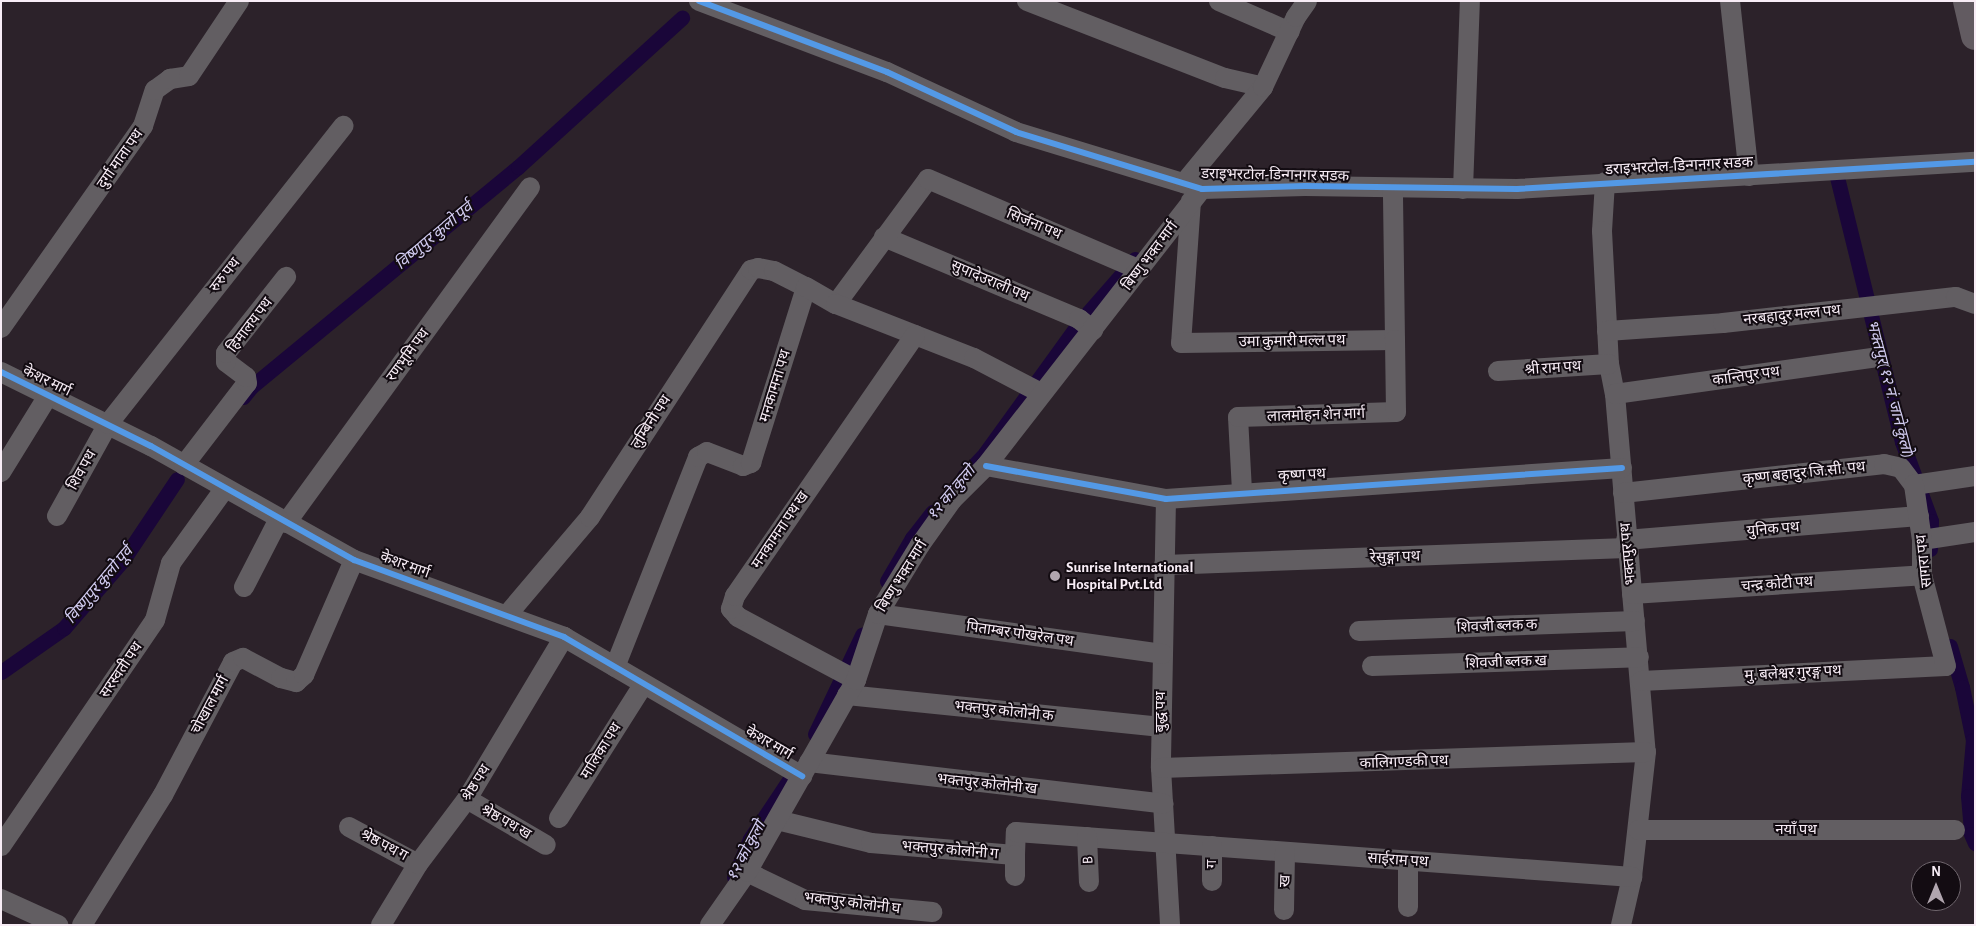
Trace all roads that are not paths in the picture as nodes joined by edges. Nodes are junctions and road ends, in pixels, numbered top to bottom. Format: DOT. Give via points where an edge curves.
graph roads {
  1 [pos="239,1"];
  2 [pos="699,1"];
  3 [pos="1027,1"];
  4 [pos="1219,1"];
  5 [pos="1307,1"];
  6 [pos="1470,1"];
  7 [pos="1730,1"];
  8 [pos="1967,1"];
  9 [pos="1290,32"];
  10 [pos="1975,36"];
  11 [pos="1263,87"];
  12 [pos="342,126"];
  13 [pos="1975,162"];
  14 [pos="1749,176"];
  15 [pos="1604,182"];
  16 [pos="530,187"];
  17 [pos="1463,189"];
  18 [pos="1394,190"];
  19 [pos="1192,191"];
  20 [pos="884,237"];
  21 [pos="1133,266"];
  22 [pos="286,277"];
  23 [pos="806,287"];
  24 [pos="836,304"];
  25 [pos="1975,304"];
  26 [pos="1086,324"];
  27 [pos="1,328"];
  28 [pos="1608,331"];
  29 [pos="915,334"];
  30 [pos="1395,340"];
  31 [pos="1877,357"];
  32 [pos="1609,364"];
  33 [pos="1498,371"];
  34 [pos="1,372"];
  35 [pos="1034,389"];
  36 [pos="1615,394"];
  37 [pos="48,396"];
  38 [pos="108,424"];
  39 [pos="184,465"];
  40 [pos="986,466"];
  41 [pos="1622,468"];
  42 [pos="1,472"];
  43 [pos="1975,476"];
  44 [pos="1918,484"];
  45 [pos="225,488"];
  46 [pos="1242,491"];
  47 [pos="1624,493"];
  48 [pos="1166,499"];
  49 [pos="57,516"];
  50 [pos="1919,516"];
  51 [pos="282,521"];
  52 [pos="1975,532"];
  53 [pos="1928,539"];
  54 [pos="1627,544"];
  55 [pos="354,560"];
  56 [pos="1164,566"];
  57 [pos="1922,575"];
  58 [pos="244,587"];
  59 [pos="1632,594"];
  60 [pos="878,614"];
  61 [pos="507,615"];
  62 [pos="1635,622"];
  63 [pos="1358,631"];
  64 [pos="564,637"];
  65 [pos="1162,654"];
  66 [pos="1639,657"];
  67 [pos="1372,666"];
  68 [pos="1946,666"];
  69 [pos="615,667"];
  70 [pos="1640,681"];
  71 [pos="643,685"];
  72 [pos="852,685"];
  73 [pos="1162,727"];
  74 [pos="1646,752"];
  75 [pos="1161,768"];
  76 [pos="799,770"];
  77 [pos="467,799"];
  78 [pos="1164,804"];
  79 [pos="559,818"];
  80 [pos="777,820"];
  81 [pos="349,827"];
  82 [pos="1638,830"];
  83 [pos="1955,830"];
  84 [pos="1087,837"];
  85 [pos="1165,843"];
  86 [pos="546,845"];
  87 [pos="1,846"];
  88 [pos="1212,846"];
  89 [pos="1286,852"];
  90 [pos="1015,855"];
  91 [pos="1408,861"];
  92 [pos="418,864"];
  93 [pos="747,872"];
  94 [pos="1015,876"];
  95 [pos="1632,877"];
  96 [pos="1089,882"];
  97 [pos="1212,882"];
  98 [pos="2,900"];
  99 [pos="1408,907"];
  100 [pos="1284,910"];
  101 [pos="932,912"];
  102 [pos="58,925"];
  103 [pos="82,925"];
  104 [pos="381,925"];
  105 [pos="710,925"];
  106 [pos="1170,925"];
  107 [pos="1621,925"];
  1 -- 27 [label="street, दुर्गा माता पथ" via="190,76 170,79 155,90 143,126"];
  2 -- 19 [label="street, डराइभरटोल-डिन्गनगर सडक" via="888,72 1016,132"];
  3 -- 11 [label="street" via="1225,78"];
  4 -- 9 [label="street"];
  5 -- 9 [label="street, बिष्णु भक्त मार्ग"];
  6 -- 17 [label="street"];
  7 -- 14 [label="street"];
  8 -- 10 [label="highway"];
  9 -- 11 [label="street, बिष्णु भक्त मार्ग"];
  11 -- 19 [label="street, बिष्णु भक्त मार्ग"];
  12 -- 38 [label="street, रुरु पथ"];
  13 -- 14 [label="street, डराइभरटोल-डिन्गनगर सडक"];
  14 -- 15 [label="street, डराइभरटोल-डिन्गनगर सडक"];
  15 -- 17 [label="street, डराइभरटोल-डिन्गनगर सडक" via="1517,189"];
  15 -- 28 [label="street, भक्तपुर पथ" via="1602,231"];
  16 -- 51 [label="street, रणभूमि पथ"];
  17 -- 18 [label="street, डराइभरटोल-डिन्गनगर सडक"];
  18 -- 19 [label="street, डराइभरटोल-डिन्गनगर सडक" via="1305,186"];
  18 -- 30 [label="street"];
  19 -- 21 [label="street, बिष्णु भक्त मार्ग"];
  19 -- 30 [label="street, उमा कुमारी मल्ल पथ" via="1182,343"];
  20 -- 21 [label="street, सिर्जना पथ" via="928,180"];
  20 -- 24 [label="street"];
  20 -- 26 [label="street, सुपादेउराली पथ"];
  21 -- 26 [label="street, बिष्णु भक्त मार्ग"];
  22 -- 39 [label="street, हिमालय पथ" via="226,353 226,362 246,377 247,383"];
  23 -- 24 [label="street"];
  23 -- 61 [label="street, लुम्बिनी पथ" via="774,271 751,270 590,518"];
  23 -- 69 [label="street, मनकामना पथ" via="751,463 743,466 707,452 698,456"];
  24 -- 29 [label="street"];
  25 -- 28 [label="street, नरबहादुर मल्ल पथ" via="1956,297 1723,323"];
  26 -- 35 [label="street, बिष्णु भक्त मार्ग"];
  28 -- 32 [label="street, भक्तपुर पथ"];
  29 -- 35 [label="street" via="974,358"];
  29 -- 72 [label="street, मनकामना पथ ख" via="735,596 731,609 818,660"];
  30 -- 46 [label="street, लालमोहन शेन मार्ग" via="1396,412 1238,417"];
  31 -- 36 [label="street, कान्तिपुर पथ"];
  32 -- 33 [label="street, श्री राम पथ"];
  32 -- 36 [label="street, भक्तपुर पथ"];
  34 -- 37 [label="street, केशर मार्ग"];
  35 -- 40 [label="street, बिष्णु भक्त मार्ग"];
  36 -- 41 [label="street, भक्तपुर पथ"];
  37 -- 38 [label="street, केशर मार्ग"];
  37 -- 42 [label="street"];
  38 -- 39 [label="street, केशर मार्ग"];
  38 -- 49 [label="street, शिव पथ"];
  39 -- 45 [label="street, केशर मार्ग"];
  40 -- 48 [label="street, कृष्ण पथ"];
  40 -- 60 [label="street, बिष्णु भक्त मार्ग" via="952,500"];
  41 -- 46 [label="street, कृष्ण पथ"];
  41 -- 47 [label="street, भक्तपुर पथ"];
  43 -- 44 [label="street"];
  44 -- 47 [label="street, कृष्ण बहादुर जि.सी. पथ" via="1901,468 1884,464"];
  44 -- 50 [label="street, सागरा पथ"];
  45 -- 51 [label="street, केशर मार्ग"];
  45 -- 87 [label="street, सरस्वती पथ" via="171,563 155,620"];
  46 -- 48 [label="street, कृष्ण पथ"];
  47 -- 54 [label="street, भक्तपुर पथ"];
  48 -- 56 [label="street, बुद्ध पथ"];
  50 -- 53 [label="street, सागरा पथ"];
  50 -- 54 [label="street, युनिक पथ"];
  51 -- 55 [label="street, केशर मार्ग"];
  51 -- 58 [label="street, रणभूमि पथ"];
  52 -- 53 [label="street"];
  53 -- 57 [label="street, सागरा पथ"];
  54 -- 56 [label="street, रेसुङ्गा पथ"];
  54 -- 59 [label="street, भक्तपुर पथ"];
  55 -- 61 [label="street, केशर मार्ग"];
  55 -- 103 [label="street, चोखाल मार्ग" via="304,675 296,682 281,678 243,658 233,662 163,795"];
  56 -- 65 [label="street, बुद्ध पथ"];
  57 -- 59 [label="street, चन्द्र कोटी पथ"];
  57 -- 68 [label="street, सागरा पथ"];
  59 -- 62 [label="street, भक्तपुर पथ"];
  60 -- 65 [label="street, पिताम्बर पोखरेल पथ"];
  60 -- 72 [label="street, बिष्णु भक्त मार्ग"];
  61 -- 64 [label="street, केशर मार्ग"];
  62 -- 63 [label="street, शिवजी ब्लक क"];
  62 -- 66 [label="street, भक्तपुर पथ"];
  64 -- 69 [label="street, केशर मार्ग"];
  64 -- 77 [label="street, श्रेष्ठ पथ"];
  65 -- 73 [label="street, बुद्ध पथ"];
  66 -- 67 [label="street, शिवजी ब्लक ख"];
  66 -- 70 [label="street, भक्तपुर पथ"];
  68 -- 70 [label="street, मु. बलेश्वर गुरङ्ग पथ"];
  69 -- 71 [label="street, केशर मार्ग"];
  70 -- 74 [label="street, भक्तपुर पथ"];
  71 -- 76 [label="street, केशर मार्ग"];
  71 -- 79 [label="street, मालिका पथ"];
  72 -- 73 [label="street, भक्तपुर कोलोनी क"];
  72 -- 76 [label="street, बिष्णु भक्त मार्ग"];
  73 -- 75 [label="street, बुद्ध पथ"];
  74 -- 75 [label="street, कालिगण्डकी पथ"];
  74 -- 82 [label="street, भक्तपुर पथ"];
  75 -- 78 [label="street, बुद्ध पथ"];
  76 -- 78 [label="street, भक्तपुर कोलोनी ख"];
  76 -- 80 [label="street, बिष्णु भक्त मार्ग"];
  77 -- 86 [label="street, श्रेष्ठ पथ ख"];
  77 -- 92 [label="street, श्रेष्ठ पथ"];
  78 -- 85 [label="street, बुद्ध पथ"];
  80 -- 90 [label="street, भक्तपुर कोलोनी ग" via="871,843"];
  80 -- 93 [label="street, बिष्णु भक्त मार्ग"];
  81 -- 92 [label="street, श्रेष्ठ पथ ग"];
  82 -- 83 [label="street, नयाँ पथ"];
  82 -- 95 [label="street, भक्तपुर पथ"];
  84 -- 85 [label="street, भक्तपुर कोलोनी ग"];
  84 -- 90 [label="street, भक्तपुर कोलोनी ग" via="1016,832"];
  84 -- 96 [label="street, B"];
  85 -- 88 [label="street, साईराम पथ"];
  85 -- 106 [label="street, बुद्ध पथ"];
  88 -- 89 [label="street, साईराम पथ"];
  88 -- 97 [label="street, ग"];
  89 -- 91 [label="street, साईराम पथ"];
  89 -- 100 [label="street, ख"];
  90 -- 94 [label="street"];
  91 -- 95 [label="street, साईराम पथ"];
  91 -- 99 [label="street"];
  92 -- 104 [label="street, श्रेष्ठ पथ"];
  93 -- 101 [label="street, भक्तपुर कोलोनी घ" via="805,900"];
  93 -- 105 [label="street, बिष्णु भक्त मार्ग"];
  95 -- 107 [label="street, भक्तपुर पथ"];
  98 -- 102 [label="street"];
}
